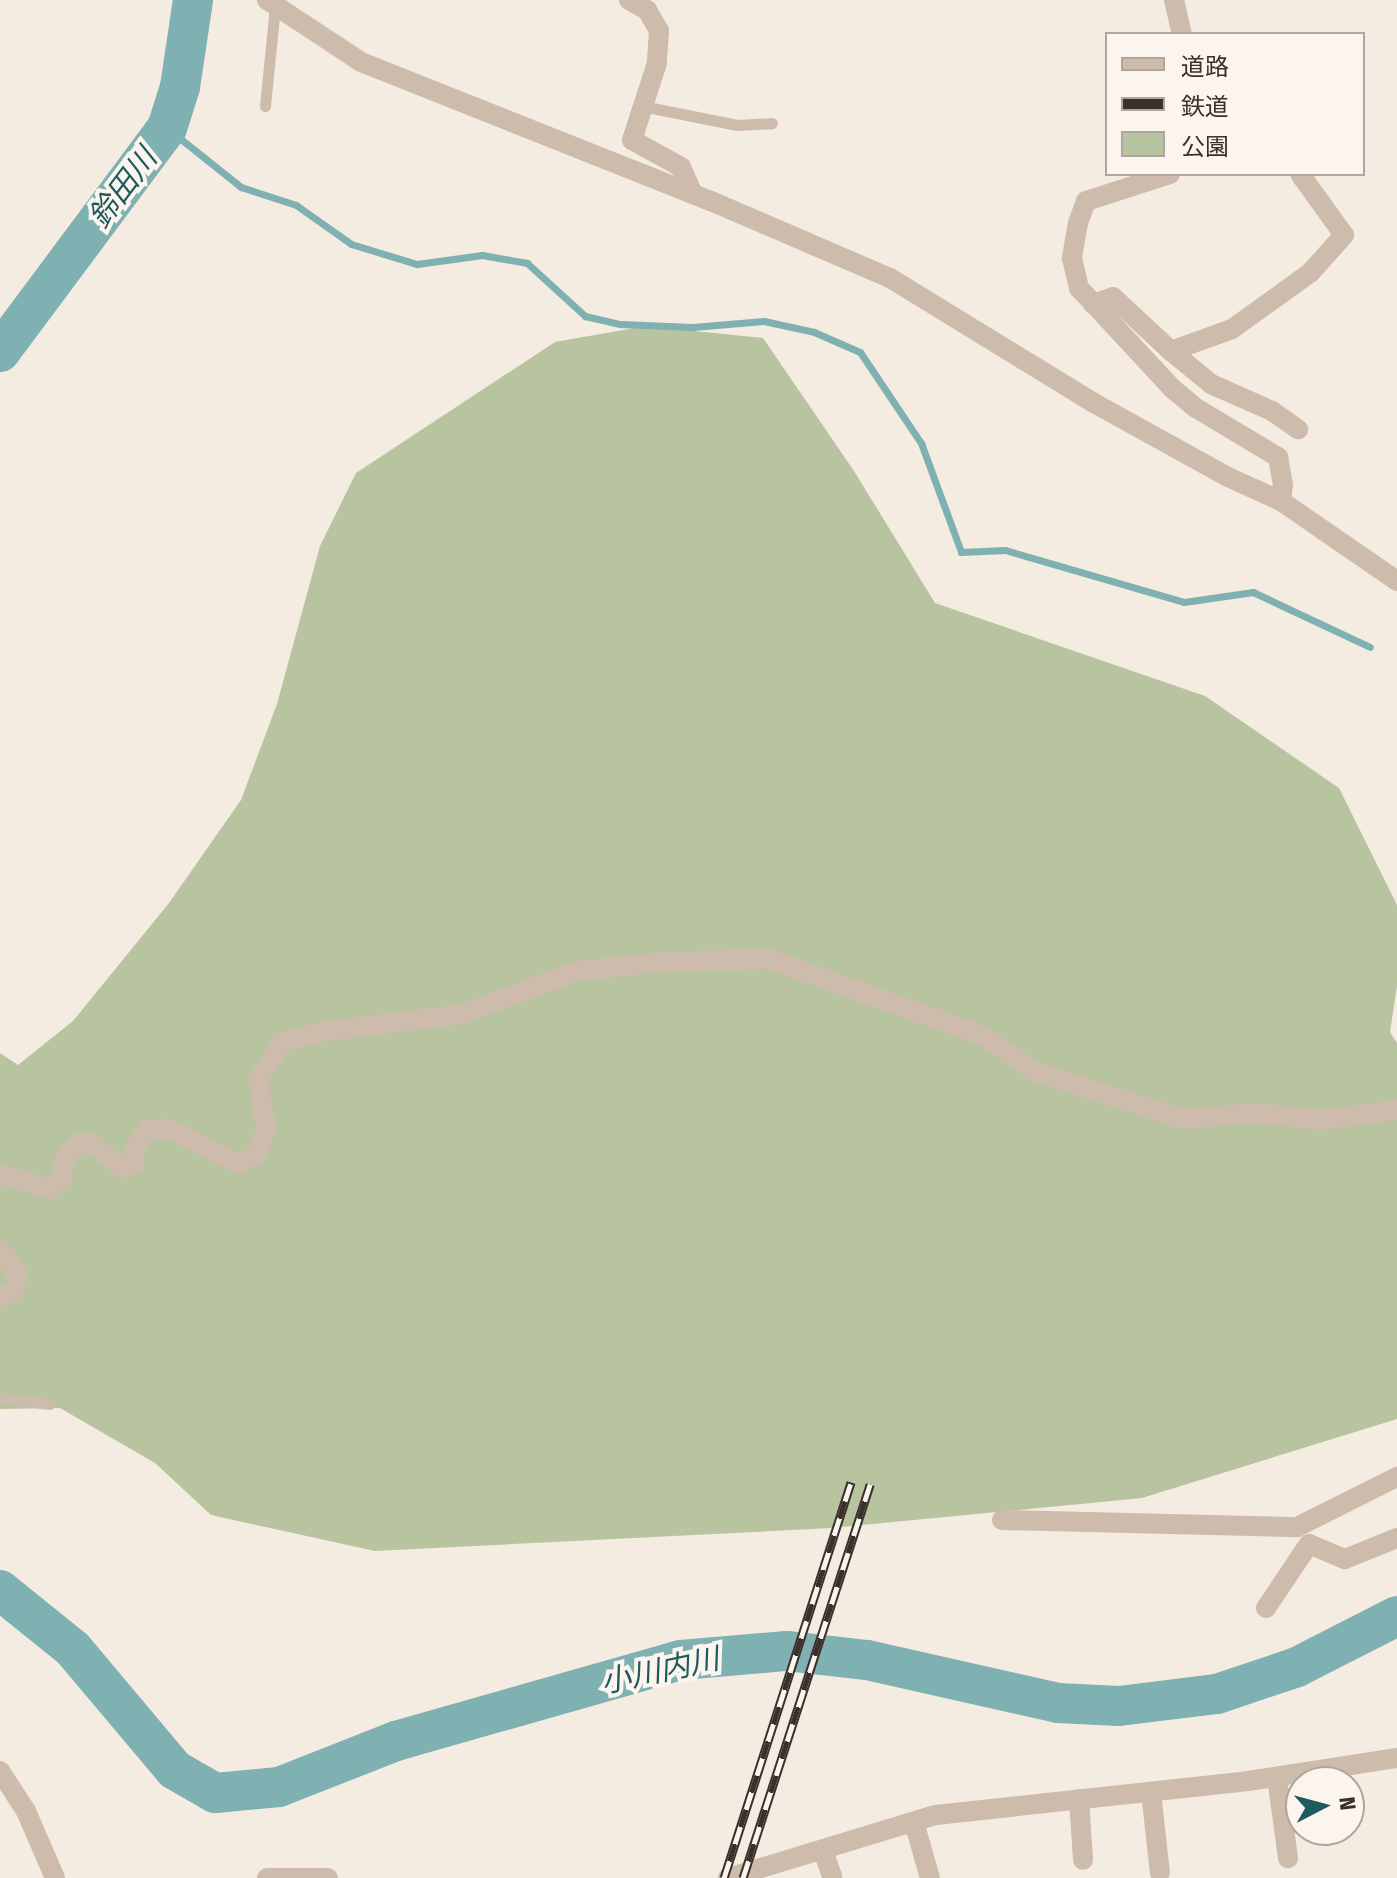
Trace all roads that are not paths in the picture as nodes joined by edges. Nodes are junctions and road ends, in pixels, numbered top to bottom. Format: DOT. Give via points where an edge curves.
graph roads {
  1 [pos="629,0"];
  2 [pos="1174,0"];
  3 [pos="271,2"];
  4 [pos="1182,32"];
  5 [pos="265,106"];
  6 [pos="642,106"];
  7 [pos="772,123"];
  8 [pos="1164,176"];
  9 [pos="1301,176"];
  10 [pos="693,194"];
  11 [pos="1093,304"];
  12 [pos="1171,351"];
  13 [pos="1298,429"];
  14 [pos="1281,501"];
  15 [pos="1397,581"];
  16 [pos="1397,1110"];
  17 [pos="0,1174"];
  18 [pos="0,1249"];
  19 [pos="0,1297"];
  20 [pos="0,1398"];
  21 [pos="50,1404"];
  22 [pos="1397,1477"];
  23 [pos="1002,1520"];
  24 [pos="1297,1527"];
  25 [pos="1397,1538"];
  26 [pos="1309,1544"];
  27 [pos="1266,1608"];
  28 [pos="1397,1762"];
  29 [pos="0,1771"];
  30 [pos="1277,1777"];
  31 [pos="1151,1792"];
  32 [pos="1079,1799"];
  33 [pos="914,1822"];
  34 [pos="823,1851"];
  35 [pos="1288,1858"];
  36 [pos="1083,1860"];
  37 [pos="1160,1873"];
  38 [pos="832,1876"];
  39 [pos="55,1878"];
  40 [pos="267,1878"];
  41 [pos="328,1878"];
  42 [pos="728,1878"];
  43 [pos="930,1878"];
  1 -- 6 [label="street" via="647,10 659,31 657,63"];
  2 -- 4 [label="street"];
  3 -- 5 [label="lane"];
  3 -- 10 [label="street" via="361,62"];
  6 -- 7 [label="lane" via="737,125"];
  6 -- 10 [label="street" via="632,140 681,167"];
  8 -- 11 [label="street" via="1086,201 1072,258 1079,288"];
  9 -- 12 [label="street" via="1344,235 1310,273 1232,329"];
  10 -- 14 [label="street" via="890,278 1094,403"];
  11 -- 12 [label="street" via="1113,297"];
  11 -- 14 [label="street" via="1173,389 1278,457"];
  12 -- 13 [label="street" via="1211,384 1272,411"];
  14 -- 15 [label="street"];
  16 -- 17 [label="street" via="1320,1120 1256,1113 1183,1119 1034,1071 984,1036 769,959 661,962 577,971 462,1014 326,1031 282,1042 258,1079 266,1130 257,1154 239,1164 168,1128 147,1130 136,1146 134,1164 122,1168 91,1143 79,1143 65,1157 62,1179 49,1189"];
  18 -- 19 [label="street" via="18,1275 13,1292"];
  20 -- 21 [label="lane"];
  22 -- 24 [label="street"];
  23 -- 24 [label="street"];
  24 -- 26 [label="street"];
  25 -- 26 [label="street" via="1345,1559"];
  26 -- 27 [label="street"];
  28 -- 30 [label="street"];
  29 -- 39 [label="street" via="26,1811"];
  30 -- 31 [label="street"];
  30 -- 35 [label="street"];
  31 -- 32 [label="street"];
  31 -- 37 [label="street"];
  32 -- 33 [label="street"];
  32 -- 36 [label="street"];
  33 -- 34 [label="street"];
  33 -- 43 [label="street"];
  34 -- 38 [label="street"];
  34 -- 42 [label="street"];
  40 -- 41 [label="street"];
}
